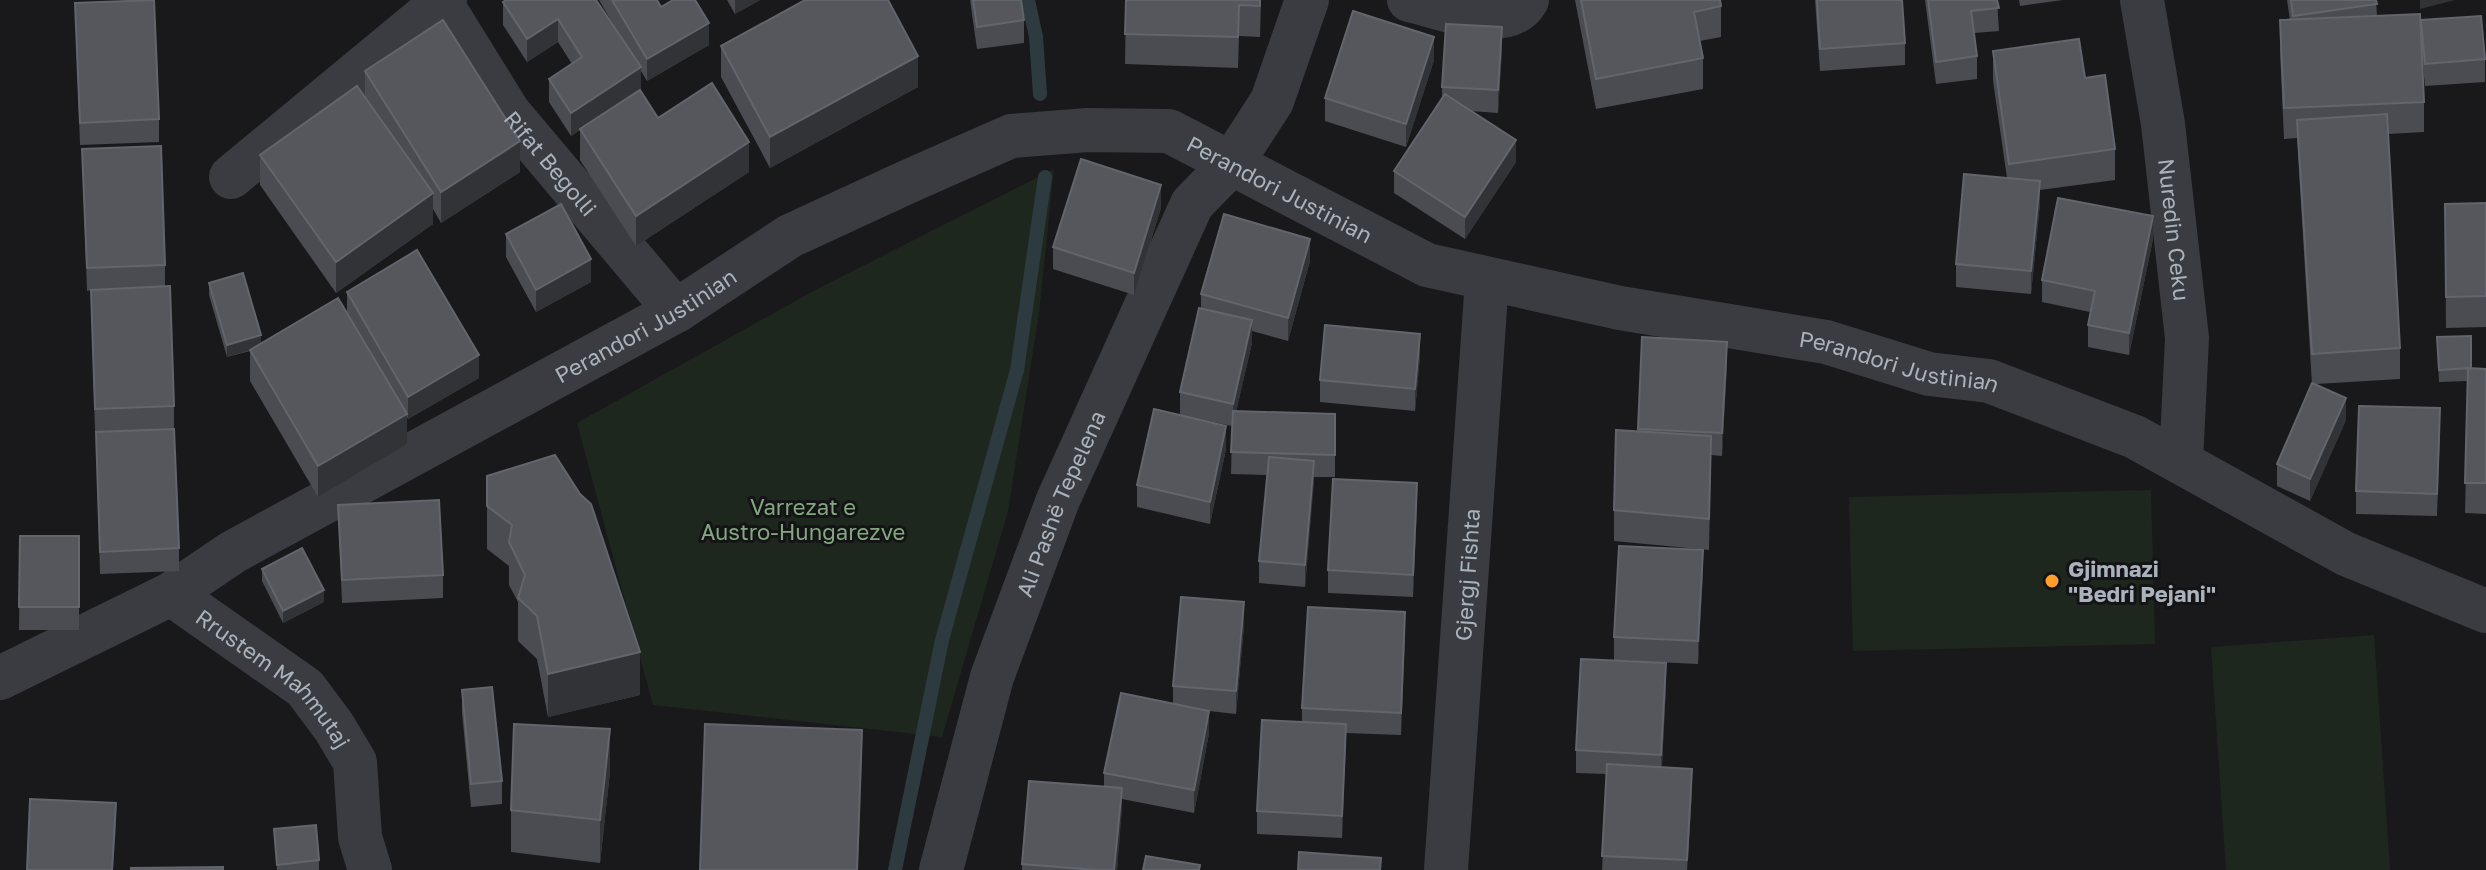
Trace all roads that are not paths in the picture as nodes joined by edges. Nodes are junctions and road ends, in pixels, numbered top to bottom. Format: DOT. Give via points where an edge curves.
graph roads {
  1 [pos="1307,0"];
  2 [pos="1409,0"];
  3 [pos="1527,0"];
  4 [pos="2142,0"];
  5 [pos="442,1"];
  6 [pos="1232,163"];
  7 [pos="231,177"];
  8 [pos="1487,280"];
  9 [pos="676,311"];
  10 [pos="2181,462"];
  11 [pos="171,594"];
  12 [pos="2486,611"];
  13 [pos="0,678"];
  14 [pos="370,870"];
  15 [pos="941,870"];
  16 [pos="1446,870"];
  1 -- 6 [label="street, Ali Pashë Tepelena" via="1272,101"];
  2 -- 3 [label="street" via="1504,18 1520,11"];
  4 -- 10 [label="street, Nuredin Ceku" via="2163,124 2187,338"];
  5 -- 7 [label="street, Rifat Begolli"];
  5 -- 9 [label="street, Rifat Begolli" via="509,113"];
  6 -- 8 [label="street, Perandori Justinian" via="1427,265"];
  6 -- 9 [label="street, Perandori Justinian" via="1169,131 1011,136 790,236"];
  6 -- 15 [label="street, Ali Pashë Tepelena" via="1192,204 1058,500 992,677"];
  8 -- 10 [label="street, Perandori Justinian" via="1826,342 1929,374 1989,381 2135,437"];
  8 -- 16 [label="street, Gjergj Fishta"];
  9 -- 11 [label="street, Perandori Justinian" via="233,552"];
  10 -- 12 [label="street, Perandori Justinian" via="2346,554"];
  11 -- 13 [label="street, Perandori Justinian"];
  11 -- 14 [label="street, Rrustem Mahmutaj" via="305,688 334,727 355,762 360,837"];
}
